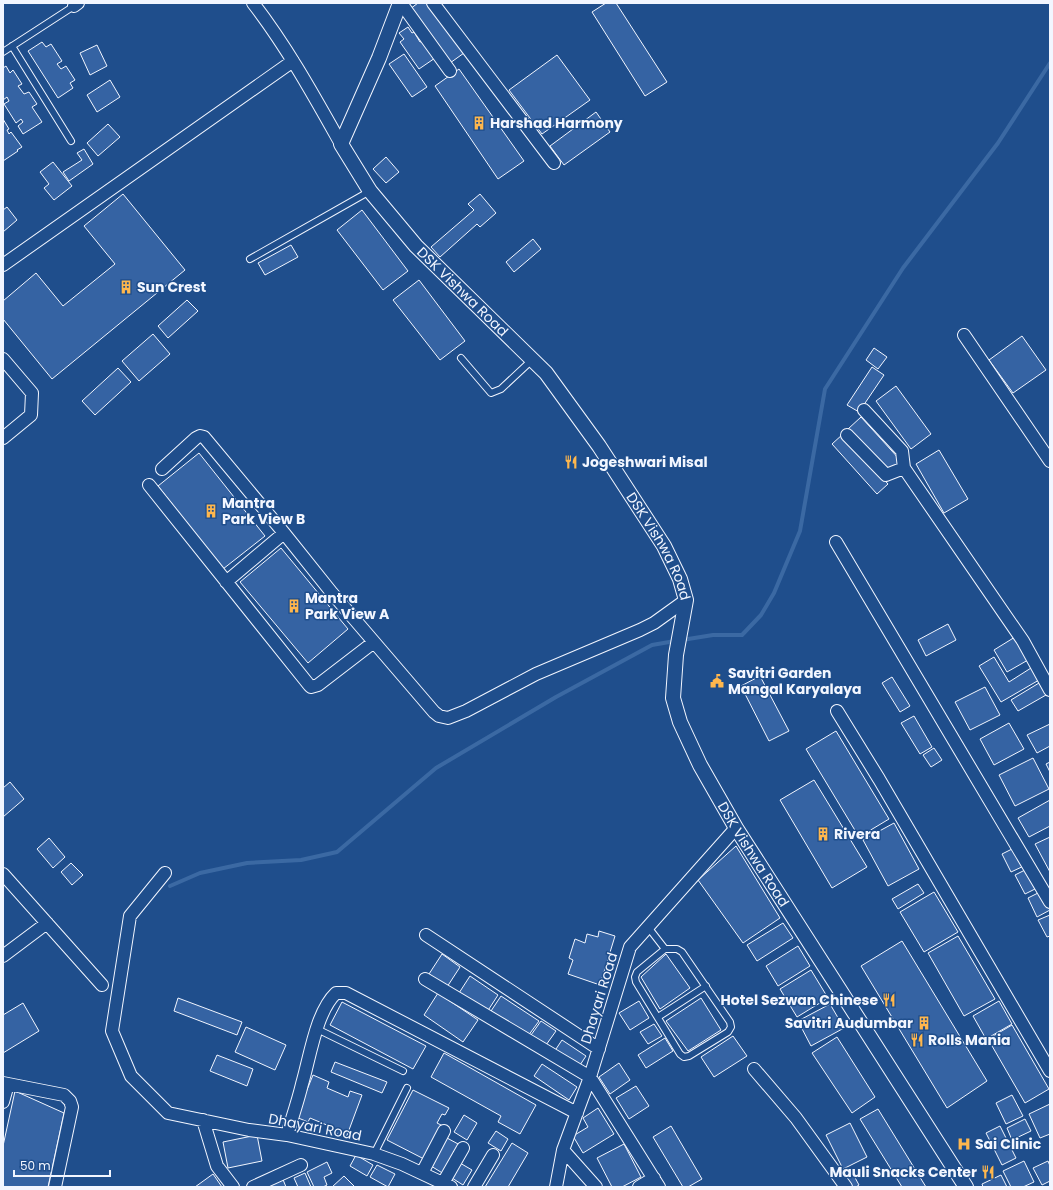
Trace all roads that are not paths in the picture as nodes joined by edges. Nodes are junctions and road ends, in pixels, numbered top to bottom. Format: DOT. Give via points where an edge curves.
graph roads {
  1 [pos="253,3"];
  2 [pos="400,3"];
  3 [pos="433,3"];
  4 [pos="76,4"];
  5 [pos="12,46"];
  6 [pos="3,52"];
  7 [pos="293,61"];
  8 [pos="450,70"];
  9 [pos="71,141"];
  10 [pos="341,144"];
  11 [pos="554,163"];
  12 [pos="370,191"];
  13 [pos="250,259"];
  14 [pos="3,265"];
  15 [pos="964,335"];
  16 [pos="461,358"];
  17 [pos="3,359"];
  18 [pos="532,360"];
  19 [pos="864,410"];
  20 [pos="847,435"];
  21 [pos="3,438"];
  22 [pos="1050,461"];
  23 [pos="904,468"];
  24 [pos="162,469"];
  25 [pos="149,485"];
  26 [pos="284,533"];
  27 [pos="836,542"];
  28 [pos="226,582"];
  29 [pos="686,600"];
  30 [pos="374,642"];
  31 [pos="1050,690"];
  32 [pos="837,711"];
  33 [pos="736,828"];
  34 [pos="165,873"];
  35 [pos="3,874"];
  36 [pos="1050,902"];
  37 [pos="47,923"];
  38 [pos="648,927"];
  39 [pos="426,935"];
  40 [pos="665,949"];
  41 [pos="3,956"];
  42 [pos="425,979"];
  43 [pos="102,985"];
  44 [pos="706,986"];
  45 [pos="658,1017"];
  46 [pos="317,1028"];
  47 [pos="598,1049"];
  48 [pos="754,1069"];
  49 [pos="403,1071"];
  50 [pos="1050,1071"];
  51 [pos="590,1077"];
  52 [pos="6,1083"];
  53 [pos="407,1088"];
  54 [pos="3,1102"];
  55 [pos="577,1113"];
  56 [pos="203,1120"];
  57 [pos="444,1131"];
  58 [pos="287,1135"];
  59 [pos="463,1148"];
  60 [pos="563,1150"];
  61 [pos="374,1154"];
  62 [pos="493,1155"];
  63 [pos="301,1165"];
  64 [pos="422,1173"];
  65 [pos="656,1183"];
  66 [pos="447,1185"];
  67 [pos="55,1187"];
  68 [pos="233,1187"];
  69 [pos="253,1187"];
  70 [pos="474,1187"];
  71 [pos="556,1187"];
  72 [pos="596,1187"];
  73 [pos="639,1187"];
  74 [pos="846,1187"];
  75 [pos="966,1187"];
  1 -- 7 [label="street, DSK Vishwa Road" via="271,25"];
  2 -- 8 [label="street"];
  2 -- 10 [label="street"];
  3 -- 11 [label="street"];
  4 -- 5 [label="lane"];
  5 -- 6 [label="lane"];
  5 -- 9 [label="lane"];
  7 -- 10 [label="street, DSK Vishwa Road"];
  7 -- 14 [label="street"];
  10 -- 12 [label="street, DSK Vishwa Road"];
  12 -- 13 [label="lane"];
  12 -- 18 [label="street, DSK Vishwa Road" via="416,246"];
  15 -- 22 [label="street"];
  16 -- 18 [label="lane" via="491,393 500,389"];
  17 -- 21 [label="street" via="32,393 31,415"];
  18 -- 29 [label="street, DSK Vishwa Road" via="570,405 664,546 680,579"];
  19 -- 23 [label="street" via="902,452"];
  20 -- 23 [label="street" via="886,475"];
  23 -- 31 [label="street" via="1023,641"];
  24 -- 26 [label="street" via="196,438 204,437"];
  25 -- 28 [label="street"];
  26 -- 28 [label="street"];
  26 -- 30 [label="street"];
  27 -- 36 [label="street"];
  28 -- 30 [label="street" via="311,687 318,685"];
  29 -- 30 [label="street" via="640,630 536,674 448,718 434,712"];
  29 -- 33 [label="street, DSK Vishwa Road" via="676,655 673,698 680,722 700,765"];
  32 -- 50 [label="street"];
  33 -- 38 [label="street, Dhayari Road"];
  33 -- 75 [label="street, DSK Vishwa Road"];
  34 -- 56 [label="street, Dhayari Road" via="130,916 112,1031 131,1076 168,1113"];
  35 -- 37 [label="street"];
  37 -- 41 [label="street"];
  37 -- 43 [label="street"];
  38 -- 40 [label="lane"];
  38 -- 47 [label="street, Dhayari Road" via="630,947"];
  39 -- 47 [label="street"];
  40 -- 44 [label="lane" via="677,949 682,952"];
  40 -- 45 [label="lane" via="637,972 635,977"];
  42 -- 51 [label="street"];
  44 -- 45 [label="lane"];
  44 -- 45 [label="lane" via="730,1022 728,1032 690,1056 684,1057"];
  46 -- 49 [label="lane"];
  46 -- 55 [label="street" via="329,1000 336,993 346,993"];
  46 -- 58 [label="street"];
  47 -- 51 [label="street, Dhayari Road"];
  48 -- 74 [label="street" via="796,1118"];
  51 -- 55 [label="street, Dhayari Road"];
  51 -- 65 [label="street"];
  52 -- 54 [label="street"];
  52 -- 67 [label="street" via="64,1095 70,1101 72,1107"];
  53 -- 61 [label="lane"];
  55 -- 60 [label="street, Dhayari Road"];
  56 -- 58 [label="street, Dhayari Road"];
  56 -- 68 [label="street" via="218,1166"];
  57 -- 64 [label="street"];
  58 -- 61 [label="street, Dhayari Road"];
  59 -- 66 [label="street"];
  60 -- 71 [label="street, Dhayari Road"];
  60 -- 72 [label="street"];
  61 -- 64 [label="street, Dhayari Road"];
  62 -- 70 [label="street"];
  63 -- 69 [label="street"];
  64 -- 66 [label="street, Dhayari Road"];
  65 -- 73 [label="street"];
}
